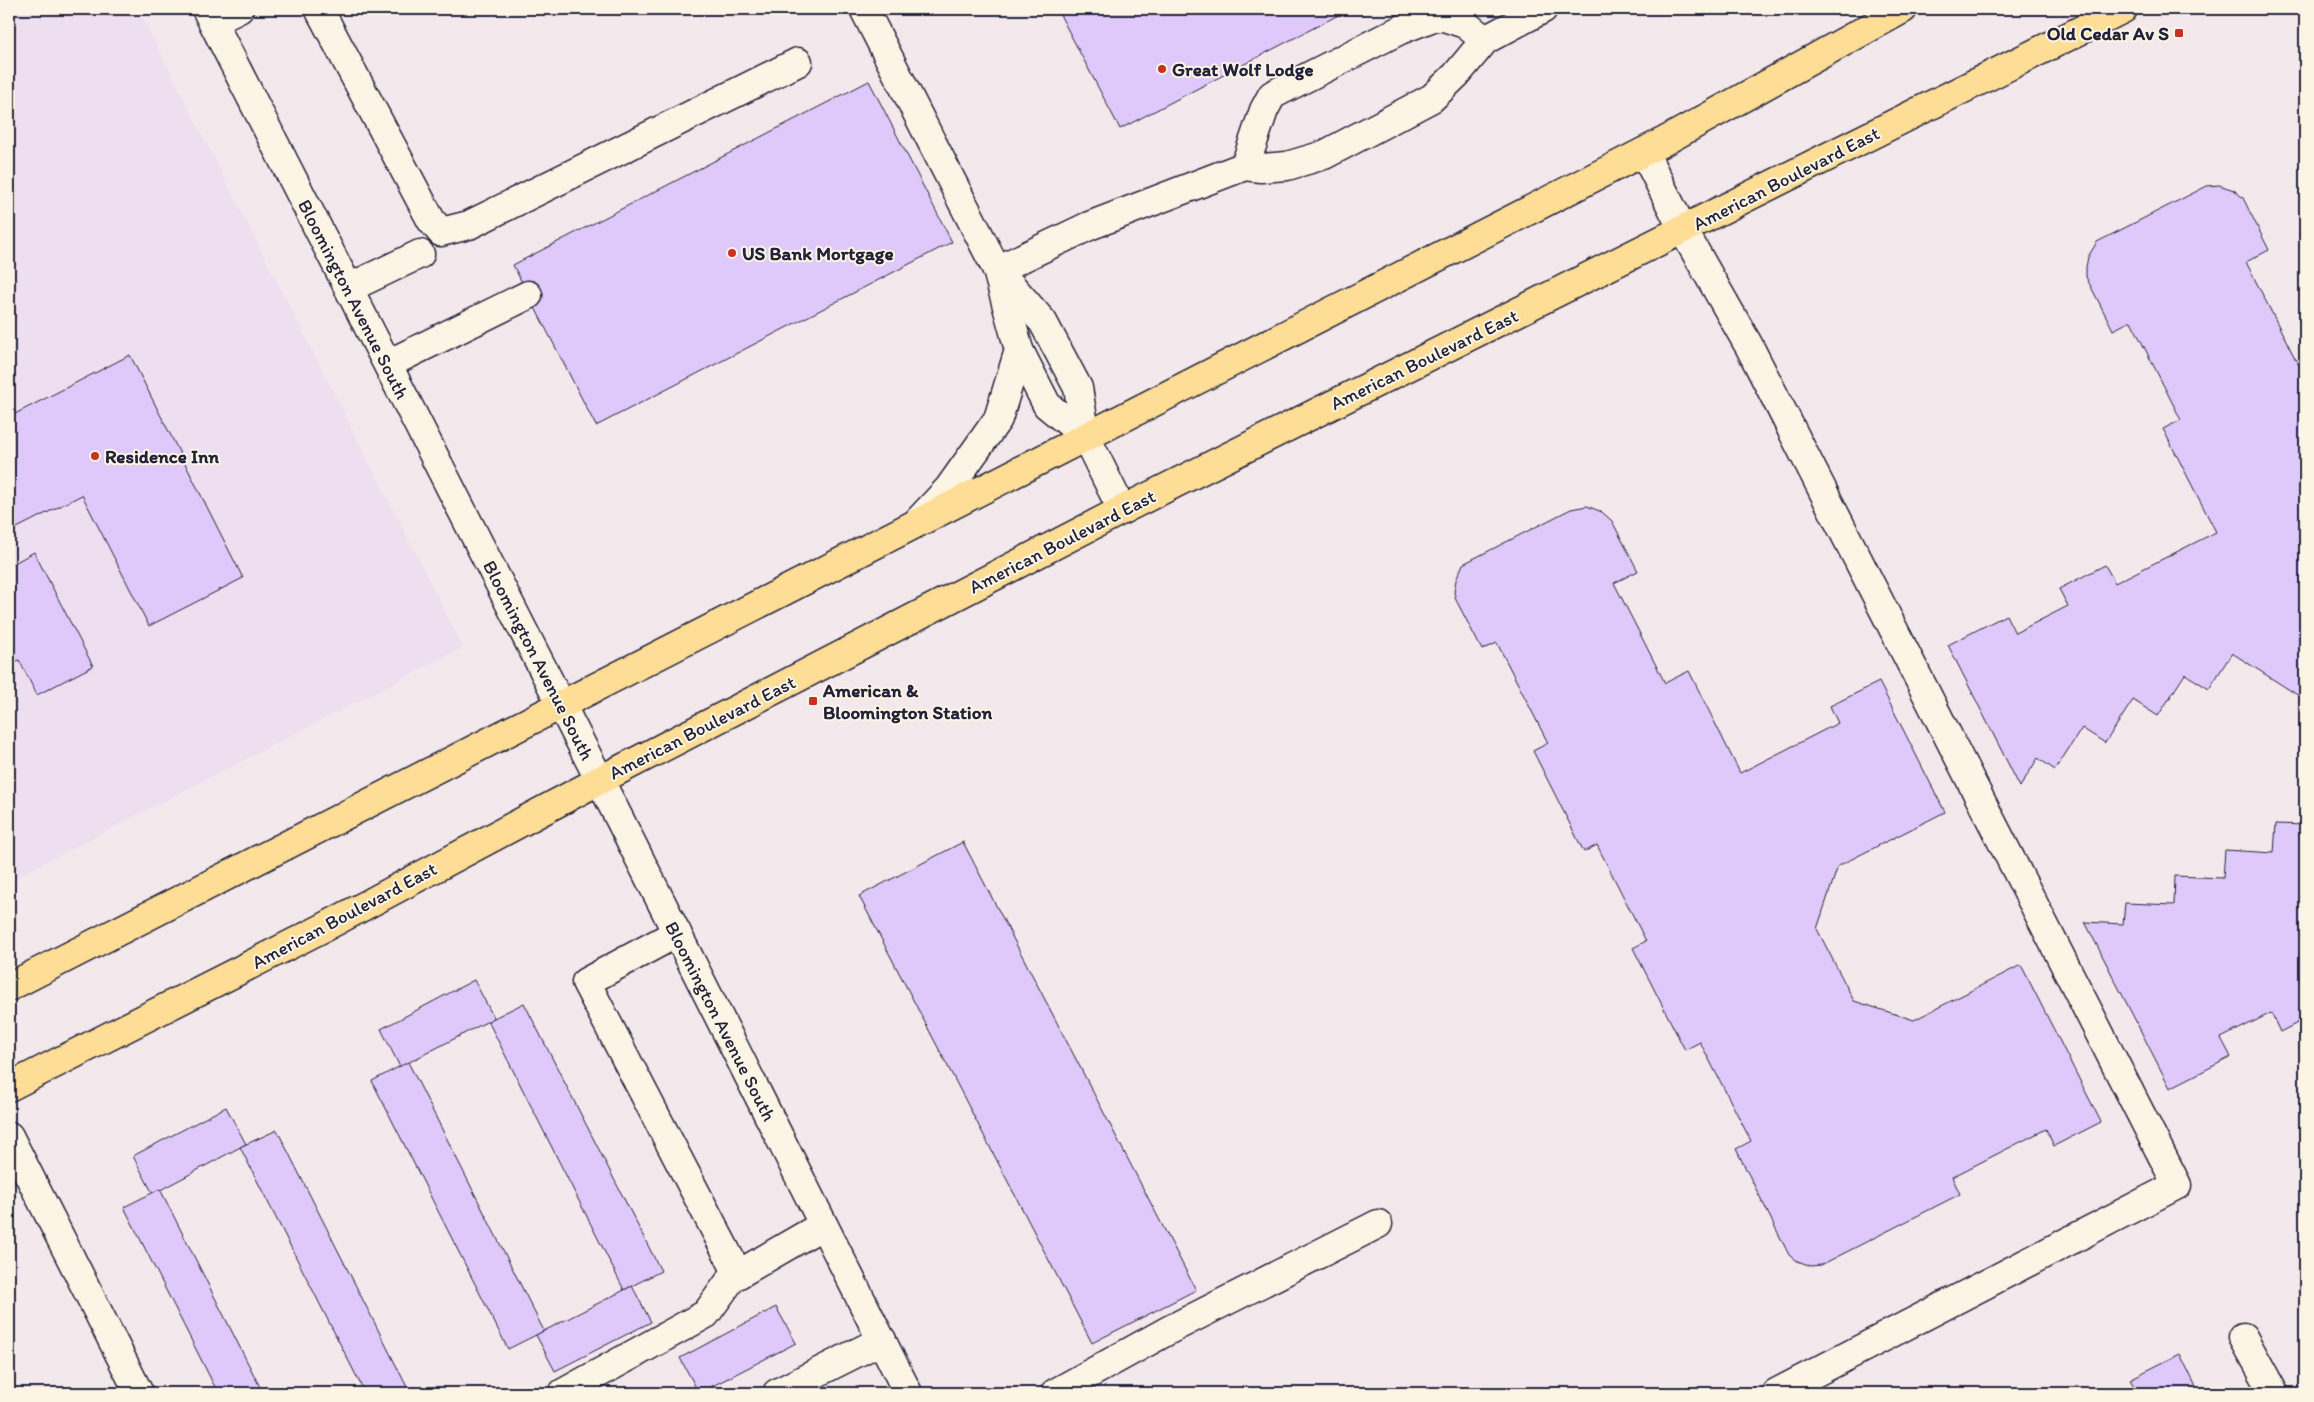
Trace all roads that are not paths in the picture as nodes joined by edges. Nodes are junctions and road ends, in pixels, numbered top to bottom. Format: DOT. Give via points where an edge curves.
graph roads {
  1 [pos="239,9"];
  2 [pos="320,9"];
  3 [pos="864,9"];
  4 [pos="1544,9"];
  5 [pos="1903,9"];
  6 [pos="2123,9"];
  7 [pos="209,16"];
  8 [pos="1486,40"];
  9 [pos="798,62"];
  10 [pos="1644,152"];
  11 [pos="1245,166"];
  12 [pos="1682,230"];
  13 [pos="420,254"];
  14 [pos="997,270"];
  15 [pos="348,288"];
  16 [pos="528,295"];
  17 [pos="1019,350"];
  18 [pos="388,364"];
  19 [pos="1086,437"];
  20 [pos="1122,510"];
  21 [pos="915,524"];
  22 [pos="561,704"];
  23 [pos="600,780"];
  24 [pos="677,932"];
  25 [pos="9,987"];
  26 [pos="9,1087"];
  27 [pos="9,1136"];
  28 [pos="1378,1224"];
  29 [pos="823,1225"];
  30 [pos="738,1274"];
  31 [pos="2242,1337"];
  32 [pos="882,1340"];
  33 [pos="139,1393"];
  34 [pos="563,1393"];
  35 [pos="777,1393"];
  36 [pos="908,1393"];
  37 [pos="1055,1393"];
  38 [pos="1776,1393"];
  39 [pos="2274,1393"];
  1 -- 7 [label="street"];
  2 -- 9 [label="street" via="431,220 441,232 469,225"];
  3 -- 14 [label="street"];
  4 -- 8 [label="street"];
  5 -- 10 [label="main road"];
  6 -- 12 [label="main road, American Boulevard East"];
  7 -- 15 [label="street, Bloomington Avenue South"];
  8 -- 11 [label="street" via="1432,98 1324,155 1287,166"];
  8 -- 11 [label="street" via="1465,24 1433,17 1400,30 1272,95"];
  10 -- 12 [label="street"];
  10 -- 19 [label="main road"];
  11 -- 14 [label="street" via="1089,226"];
  12 -- 20 [label="main road, American Boulevard East"];
  12 -- 38 [label="street" via="1754,355 2177,1185"];
  13 -- 15 [label="street"];
  14 -- 17 [label="street"];
  14 -- 19 [label="street" via="1044,322 1078,388"];
  15 -- 18 [label="street, Bloomington Avenue South"];
  16 -- 18 [label="street"];
  17 -- 19 [label="street" via="1047,405"];
  17 -- 21 [label="street" via="998,419 949,488"];
  18 -- 22 [label="street, Bloomington Avenue South"];
  19 -- 20 [label="street"];
  19 -- 21 [label="main road"];
  20 -- 23 [label="main road, American Boulevard East"];
  21 -- 22 [label="main road"];
  22 -- 23 [label="street, Bloomington Avenue South"];
  22 -- 25 [label="main road"];
  23 -- 24 [label="street, Bloomington Avenue South"];
  23 -- 26 [label="main road, American Boulevard East" via="321,928"];
  24 -- 29 [label="street, Bloomington Avenue South"];
  24 -- 30 [label="street" via="586,982"];
  27 -- 33 [label="street"];
  28 -- 37 [label="street" via="1169,1330"];
  29 -- 30 [label="street"];
  29 -- 32 [label="street, Bloomington Avenue South"];
  30 -- 34 [label="street" via="706,1314"];
  31 -- 39 [label="street"];
  32 -- 35 [label="street"];
  32 -- 36 [label="street, Bloomington Avenue South"];
}
